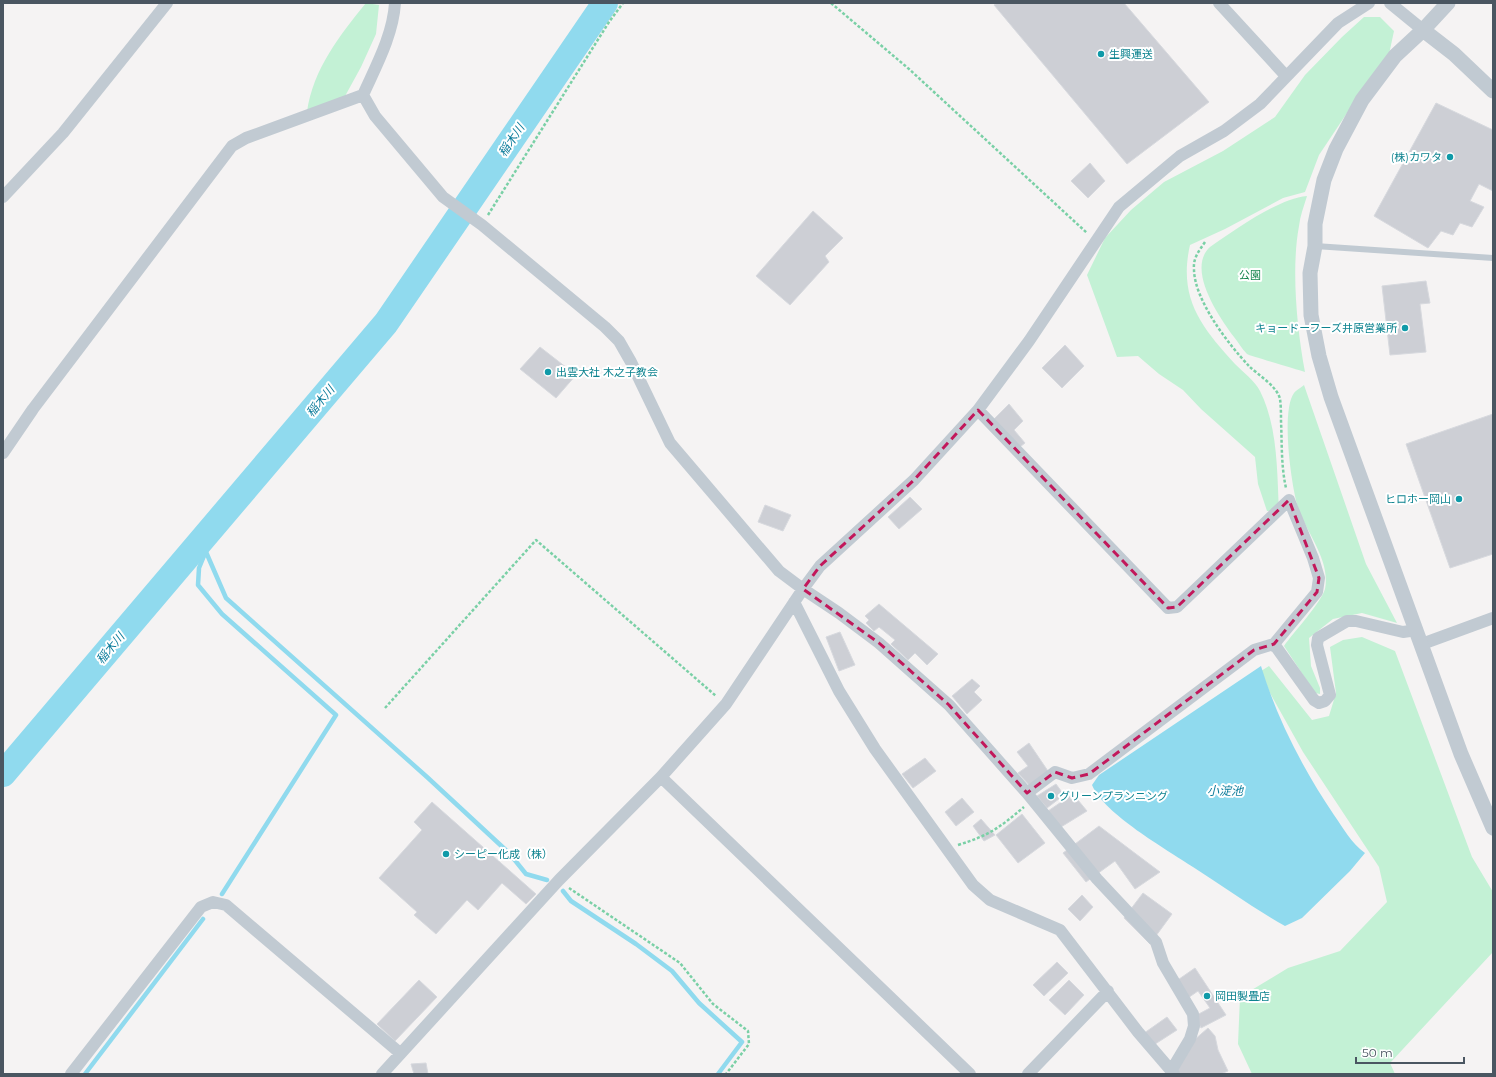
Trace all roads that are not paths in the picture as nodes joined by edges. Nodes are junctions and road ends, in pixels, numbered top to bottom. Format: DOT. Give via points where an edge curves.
graph roads {
  1 [pos="167,3"];
  2 [pos="395,3"];
  3 [pos="1218,3"];
  4 [pos="1369,3"];
  5 [pos="1390,3"];
  6 [pos="1448,3"];
  7 [pos="1423,30"];
  8 [pos="1286,76"];
  9 [pos="1493,91"];
  10 [pos="363,95"];
  11 [pos="3,197"];
  12 [pos="1314,246"];
  13 [pos="1493,258"];
  14 [pos="978,410"];
  15 [pos="3,453"];
  16 [pos="803,589"];
  17 [pos="794,602"];
  18 [pos="1493,618"];
  19 [pos="1416,630"];
  20 [pos="1274,644"];
  21 [pos="1422,644"];
  22 [pos="661,777"];
  23 [pos="1030,797"];
  24 [pos="1493,828"];
  25 [pos="1108,991"];
  26 [pos="400,1053"];
  27 [pos="1172,1073"];
  28 [pos="71,1074"];
  29 [pos="382,1074"];
  30 [pos="970,1074"];
  31 [pos="1028,1074"];
  1 -- 11 [label="street" via="63,133"];
  2 -- 10 [label="street" via="382,53"];
  3 -- 8 [label="street"];
  4 -- 8 [label="street" via="1338,23"];
  5 -- 7 [label="street"];
  6 -- 7 [label="street"];
  7 -- 9 [label="street" via="1454,54"];
  7 -- 12 [label="street" via="1395,56 1362,100 1336,149 1324,180 1315,224"];
  8 -- 14 [label="street" via="1260,104 1224,132 1180,156 1119,207 1029,341"];
  10 -- 15 [label="street" via="246,138 232,146 33,409"];
  10 -- 16 [label="street" via="375,116 443,197 482,225 619,341 670,443 779,571"];
  12 -- 13 [label="lane"];
  12 -- 19 [label="street" via="1310,273 1311,315 1319,356 1331,397"];
  14 -- 16 [label="street" via="914,480 820,566"];
  14 -- 20 [label="street" via="1168,608 1177,607 1289,500 1319,578 1317,592"];
  16 -- 17 [label="street"];
  16 -- 23 [label="street" via="839,612 879,643 949,705"];
  17 -- 22 [label="street" via="726,704"];
  17 -- 25 [label="street" via="839,691 875,749 973,885 990,900 1060,930"];
  18 -- 21 [label="street"];
  19 -- 20 [label="street" via="1403,632 1356,620 1347,622 1318,638 1317,645 1330,695 1325,701 1319,702 1314,700"];
  19 -- 21 [label="street"];
  20 -- 23 [label="street" via="1254,650 1089,774 1072,778 1055,772"];
  21 -- 24 [label="street" via="1461,754"];
  22 -- 26 [label="street" via="559,880"];
  22 -- 30 [label="street"];
  23 -- 27 [label="street" via="1097,879 1156,942 1163,963 1193,1014 1194,1026 1190,1039"];
  25 -- 27 [label="street"];
  25 -- 31 [label="street"];
  26 -- 28 [label="street" via="226,905 213,902 201,907"];
  26 -- 29 [label="street"];
}
